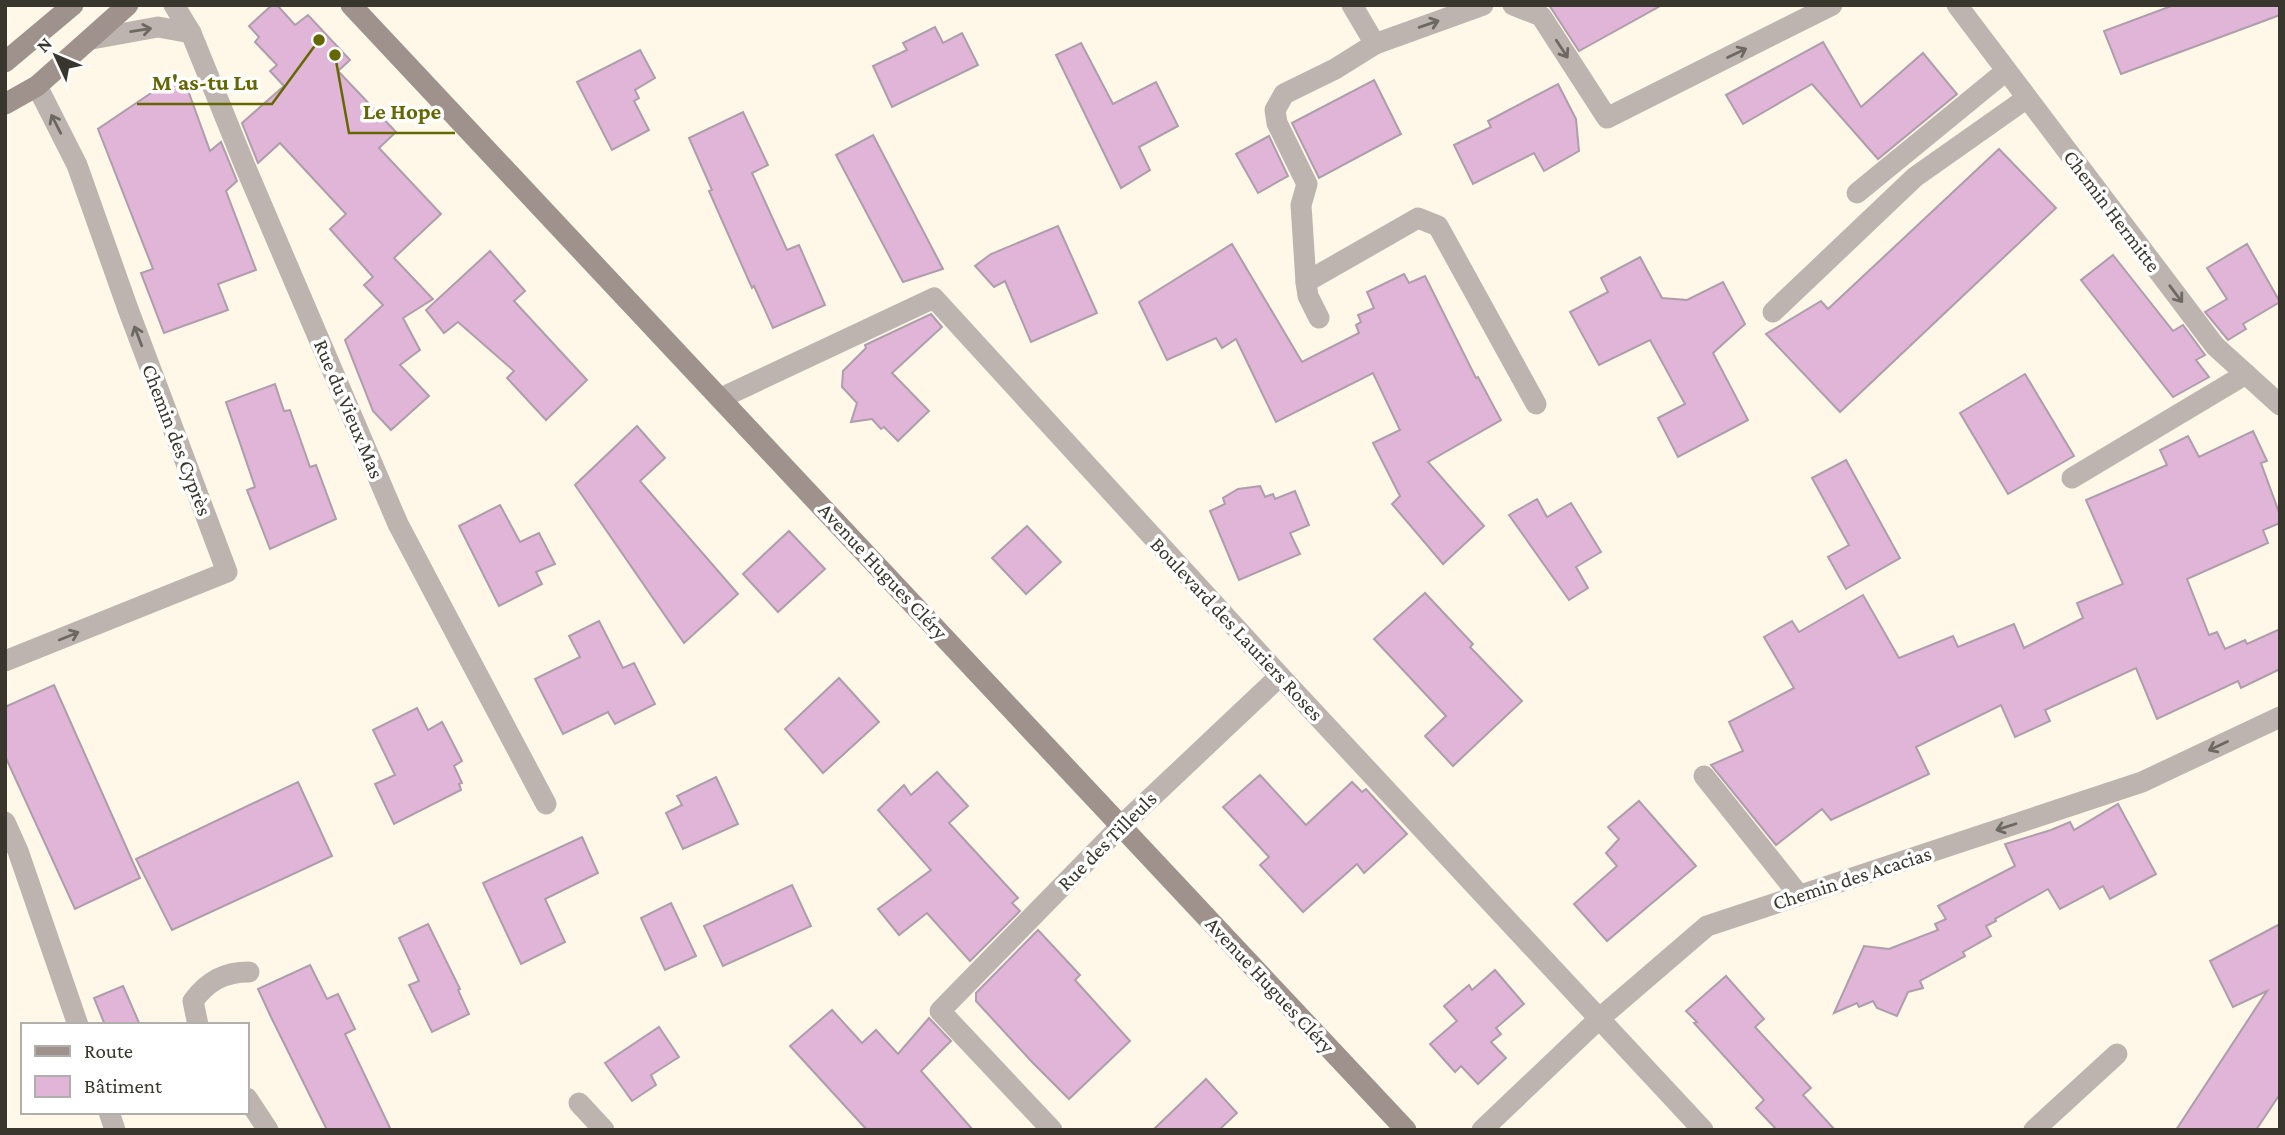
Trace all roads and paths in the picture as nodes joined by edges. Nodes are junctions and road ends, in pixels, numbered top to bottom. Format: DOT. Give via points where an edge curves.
graph roads {
  1 [pos="73,5"];
  2 [pos="128,5"];
  3 [pos="174,5"];
  4 [pos="1352,5"];
  5 [pos="1483,5"];
  6 [pos="1513,5"];
  7 [pos="1832,5"];
  8 [pos="1957,5"];
  9 [pos="354,8"];
  10 [pos="191,33"];
  11 [pos="92,39"];
  12 [pos="1375,44"];
  13 [pos="5,62"];
  14 [pos="2006,71"];
  15 [pos="37,86"];
  16 [pos="2027,98"];
  17 [pos="5,104"];
  18 [pos="1857,193"];
  19 [pos="1306,282"];
  20 [pos="1773,312"];
  21 [pos="1319,318"];
  22 [pos="2246,374"];
  23 [pos="721,398"];
  24 [pos="1536,404"];
  25 [pos="2280,405"];
  26 [pos="2072,478"];
  27 [pos="5,661"];
  28 [pos="1280,676"];
  29 [pos="2280,717"];
  30 [pos="1704,776"];
  31 [pos="546,804"];
  32 [pos="5,822"];
  33 [pos="1121,826"];
  34 [pos="12,854"];
  35 [pos="1799,895"];
  36 [pos="250,972"];
  37 [pos="1600,1018"];
  38 [pos="77,1023"];
  39 [pos="198,1023"];
  40 [pos="2117,1054"];
  41 [pos="248,1100"];
  42 [pos="579,1103"];
  43 [pos="1050,1129"];
  44 [pos="268,1130"];
  45 [pos="604,1130"];
  46 [pos="1406,1130"];
  47 [pos="1482,1130"];
  48 [pos="1703,1130"];
  49 [pos="2034,1130"];
  1 -- 13 [label="street"];
  2 -- 11 [label="street"];
  3 -- 10 [label="street, Rue du Vieux Mas"];
  4 -- 12 [label="street"];
  12 -- 5 [label="street, one-way"];
  6 -- 7 [label="street, one-way" via="1541,16 1607,118"];
  8 -- 14 [label="street, Chemin Hermitte"];
  9 -- 23 [label="street, Avenue Hugues Cléry"];
  11 -- 10 [label="street, one-way" via="158,27"];
  10 -- 31 [label="street, Rue du Vieux Mas" via="398,524"];
  11 -- 15 [label="street"];
  12 -- 19 [label="street" via="1284,94 1275,110 1307,184 1301,205"];
  14 -- 16 [label="street, Chemin Hermitte"];
  14 -- 18 [label="street"];
  15 -- 17 [label="street"];
  27 -- 15 [label="street, Chemin des Cyprès, one-way" via="227,572 77,165"];
  16 -- 20 [label="street" via="1915,177"];
  16 -- 22 [label="street, Chemin Hermitte, one-way" via="2215,346"];
  19 -- 21 [label="street"];
  19 -- 24 [label="street" via="1418,218 1438,226"];
  22 -- 25 [label="street, Chemin Hermitte"];
  22 -- 26 [label="street"];
  23 -- 28 [label="street, Boulevard des Lauriers Roses" via="934,298"];
  23 -- 33 [label="street, Avenue Hugues Cléry"];
  28 -- 33 [label="street, Rue des Tilleuls"];
  28 -- 37 [label="street, Boulevard des Lauriers Roses"];
  29 -- 35 [label="street, Chemin des Acacias, one-way" via="2142,782"];
  30 -- 35 [label="street"];
  32 -- 34 [label="street"];
  33 -- 43 [label="street, Rue des Tilleuls" via="940,1011"];
  33 -- 46 [label="street, Avenue Hugues Cléry"];
  34 -- 38 [label="street"];
  35 -- 37 [label="street, Chemin des Acacias" via="1707,926"];
  36 -- 39 [label="street" via="206,984 192,1000"];
  37 -- 47 [label="street, Chemin des Acacias"];
  37 -- 48 [label="street, Boulevard des Lauriers Roses"];
  40 -- 49 [label="street"];
  41 -- 44 [label="street"];
  42 -- 45 [label="street"];
}
